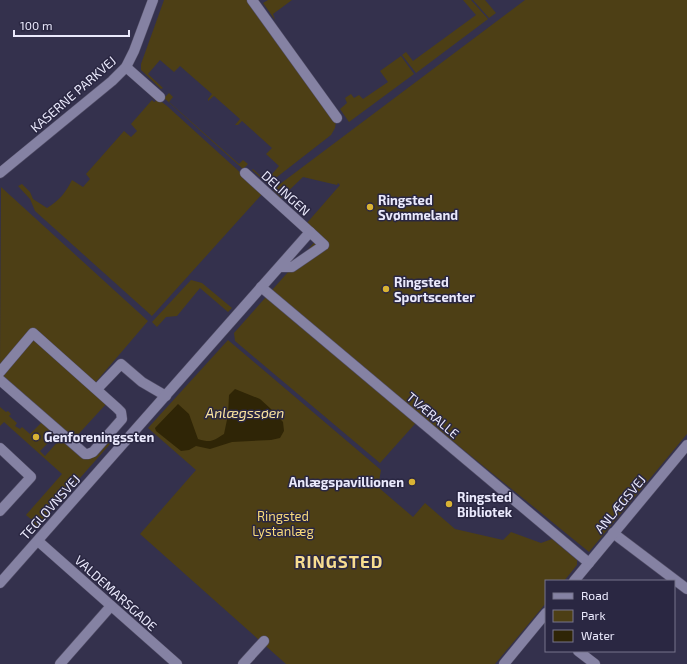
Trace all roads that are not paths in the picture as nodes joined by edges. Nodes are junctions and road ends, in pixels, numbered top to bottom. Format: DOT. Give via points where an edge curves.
graph roads {
  1 [pos="153,0"];
  2 [pos="252,0"];
  3 [pos="126,67"];
  4 [pos="160,97"];
  5 [pos="337,118"];
  6 [pos="0,173"];
  7 [pos="245,173"];
  8 [pos="310,232"];
  9 [pos="280,267"];
  10 [pos="261,287"];
  11 [pos="0,372"];
  12 [pos="0,380"];
  13 [pos="97,389"];
  14 [pos="166,396"];
  15 [pos="107,436"];
  16 [pos="687,445"];
  17 [pos="0,448"];
  18 [pos="120,448"];
  19 [pos="0,511"];
  20 [pos="613,533"];
  21 [pos="38,541"];
  22 [pos="589,563"];
  23 [pos="575,580"];
  24 [pos="0,583"];
  25 [pos="687,589"];
  26 [pos="111,606"];
  27 [pos="543,624"];
  28 [pos="264,641"];
  29 [pos="579,652"];
  30 [pos="60,664"];
  31 [pos="177,664"];
  32 [pos="243,664"];
  33 [pos="504,664"];
  34 [pos="595,664"];
  1 -- 3 [label="street, KASERNE PARKVEJ"];
  2 -- 5 [label="street"];
  3 -- 4 [label="street"];
  3 -- 6 [label="street, KASERNE PARKVEJ"];
  7 -- 8 [label="street, DELINGEN"];
  8 -- 9 [label="street, TEGLOVNSVEJ"];
  8 -- 9 [label="street" via="324,245 292,267"];
  9 -- 10 [label="street, TEGLOVNSVEJ"];
  10 -- 14 [label="street, TEGLOVNSVEJ"];
  10 -- 22 [label="street, TVÆRALLE"];
  11 -- 13 [label="street" via="34,333"];
  12 -- 15 [label="street" via="83,453 91,454"];
  13 -- 14 [label="street" via="121,364 142,382"];
  13 -- 15 [label="street" via="120,410 122,415"];
  14 -- 18 [label="street, TEGLOVNSVEJ"];
  15 -- 18 [label="street"];
  16 -- 20 [label="street, ANLÆGSVEJ"];
  17 -- 19 [label="street" via="31,477"];
  18 -- 21 [label="street, TEGLOVNSVEJ"];
  20 -- 22 [label="street, ANLÆGSVEJ"];
  20 -- 25 [label="street"];
  21 -- 24 [label="street, TEGLOVNSVEJ"];
  21 -- 26 [label="street, VALDEMARSGADE"];
  22 -- 23 [label="street, ANLÆGSVEJ"];
  26 -- 30 [label="street"];
  26 -- 31 [label="street, VALDEMARSGADE"];
  27 -- 33 [label="street"];
  28 -- 32 [label="street"];
  29 -- 34 [label="street"];
}
